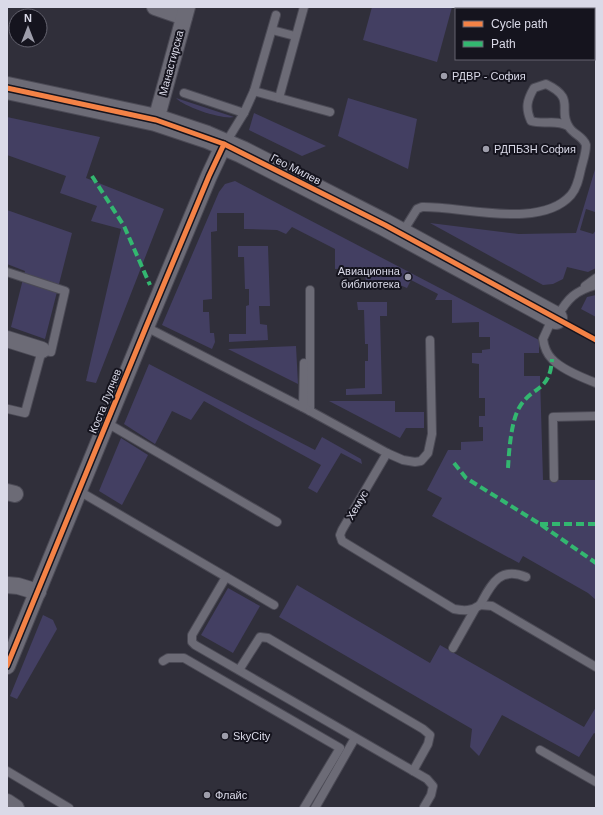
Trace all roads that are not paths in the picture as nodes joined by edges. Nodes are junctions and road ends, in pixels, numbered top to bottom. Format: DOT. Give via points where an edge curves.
graph roads {
  1 [pos="154,7"];
  2 [pos="304,7"];
  3 [pos="186,12"];
  4 [pos="276,15"];
  5 [pos="272,30"];
  6 [pos="295,36"];
  7 [pos="7,88"];
  8 [pos="254,91"];
  9 [pos="184,93"];
  10 [pos="279,98"];
  11 [pos="330,112"];
  12 [pos="244,113"];
  13 [pos="156,120"];
  14 [pos="568,126"];
  15 [pos="224,144"];
  16 [pos="402,234"];
  17 [pos="7,272"];
  18 [pos="596,278"];
  19 [pos="596,285"];
  20 [pos="581,289"];
  21 [pos="310,290"];
  22 [pos="555,317"];
  23 [pos="146,326"];
  24 [pos="7,338"];
  25 [pos="430,340"];
  26 [pos="42,350"];
  27 [pos="304,363"];
  28 [pos="596,383"];
  29 [pos="8,409"];
  30 [pos="307,409"];
  31 [pos="596,416"];
  32 [pos="107,422"];
  33 [pos="387,453"];
  34 [pos="554,478"];
  35 [pos="79,491"];
  36 [pos="277,522"];
  37 [pos="226,577"];
  38 [pos="526,577"];
  39 [pos="7,585"];
  40 [pos="38,592"];
  41 [pos="274,605"];
  42 [pos="478,607"];
  43 [pos="453,648"];
  44 [pos="163,661"];
  45 [pos="7,666"];
  46 [pos="596,667"];
  47 [pos="239,670"];
  48 [pos="355,738"];
  49 [pos="540,750"];
  50 [pos="7,771"];
  51 [pos="413,771"];
  52 [pos="596,782"];
  53 [pos="7,802"];
  54 [pos="424,807"];
  55 [pos="16,808"];
  56 [pos="69,808"];
  57 [pos="304,808"];
  58 [pos="315,808"];
  1 -- 3 [label="street"];
  2 -- 6 [label="lane"];
  3 -- 13 [label="street, Манастирска"];
  4 -- 5 [label="lane"];
  5 -- 6 [label="lane"];
  5 -- 8 [label="lane"];
  6 -- 10 [label="lane"];
  7 -- 13 [label="street, Гео Милев"];
  8 -- 10 [label="lane"];
  8 -- 12 [label="lane"];
  9 -- 12 [label="lane"];
  10 -- 11 [label="lane"];
  12 -- 15 [label="lane"];
  13 -- 15 [label="street, Гео Милев"];
  14 -- 14 [label="lane" via="560,121 540,124 531,121 526,111 534,88 546,84 558,90 564,100"];
  14 -- 16 [label="lane" via="584,140 586,150 576,186 570,196 560,203 543,211 513,214 422,207 417,209"];
  15 -- 16 [label="street, Гео Милев"];
  15 -- 23 [label="street, Коста Лулчев" via="208,176"];
  16 -- 22 [label="street, Гео Милев"];
  17 -- 26 [label="lane" via="65,290 50,352"];
  18 -- 20 [label="lane"];
  19 -- 20 [label="lane"];
  20 -- 22 [label="lane" via="564,304"];
  21 -- 30 [label="lane"];
  22 -- 28 [label="lane" via="543,339 545,349 552,359"];
  23 -- 30 [label="lane"];
  23 -- 32 [label="street, Коста Лулчев"];
  24 -- 26 [label="street"];
  25 -- 33 [label="lane" via="432,434 428,453 422,460 415,462"];
  26 -- 29 [label="lane" via="25,413"];
  27 -- 30 [label="lane"];
  30 -- 33 [label="lane"];
  31 -- 34 [label="lane" via="554,417"];
  32 -- 35 [label="street, Коста Лулчев"];
  32 -- 36 [label="lane"];
  33 -- 42 [label="lane, Хемус" via="342,530 342,541 454,609 461,611"];
  35 -- 37 [label="lane"];
  35 -- 40 [label="street, Коста Лулчев"];
  37 -- 41 [label="lane"];
  37 -- 47 [label="lane" via="192,635 192,642"];
  38 -- 42 [label="lane" via="509,574 499,577 493,582"];
  39 -- 40 [label="street"];
  40 -- 45 [label="street, Коста Лулчев"];
  42 -- 43 [label="lane"];
  42 -- 46 [label="lane, Хемус" via="492,606"];
  44 -- 57 [label="lane" via="168,658 184,658 340,748"];
  47 -- 48 [label="lane"];
  47 -- 51 [label="lane" via="260,637 268,638 349,685 430,735 428,744"];
  48 -- 51 [label="lane"];
  48 -- 58 [label="lane"];
  49 -- 52 [label="lane"];
  50 -- 56 [label="lane"];
  51 -- 54 [label="lane" via="433,786"];
  53 -- 55 [label="street"];
}
